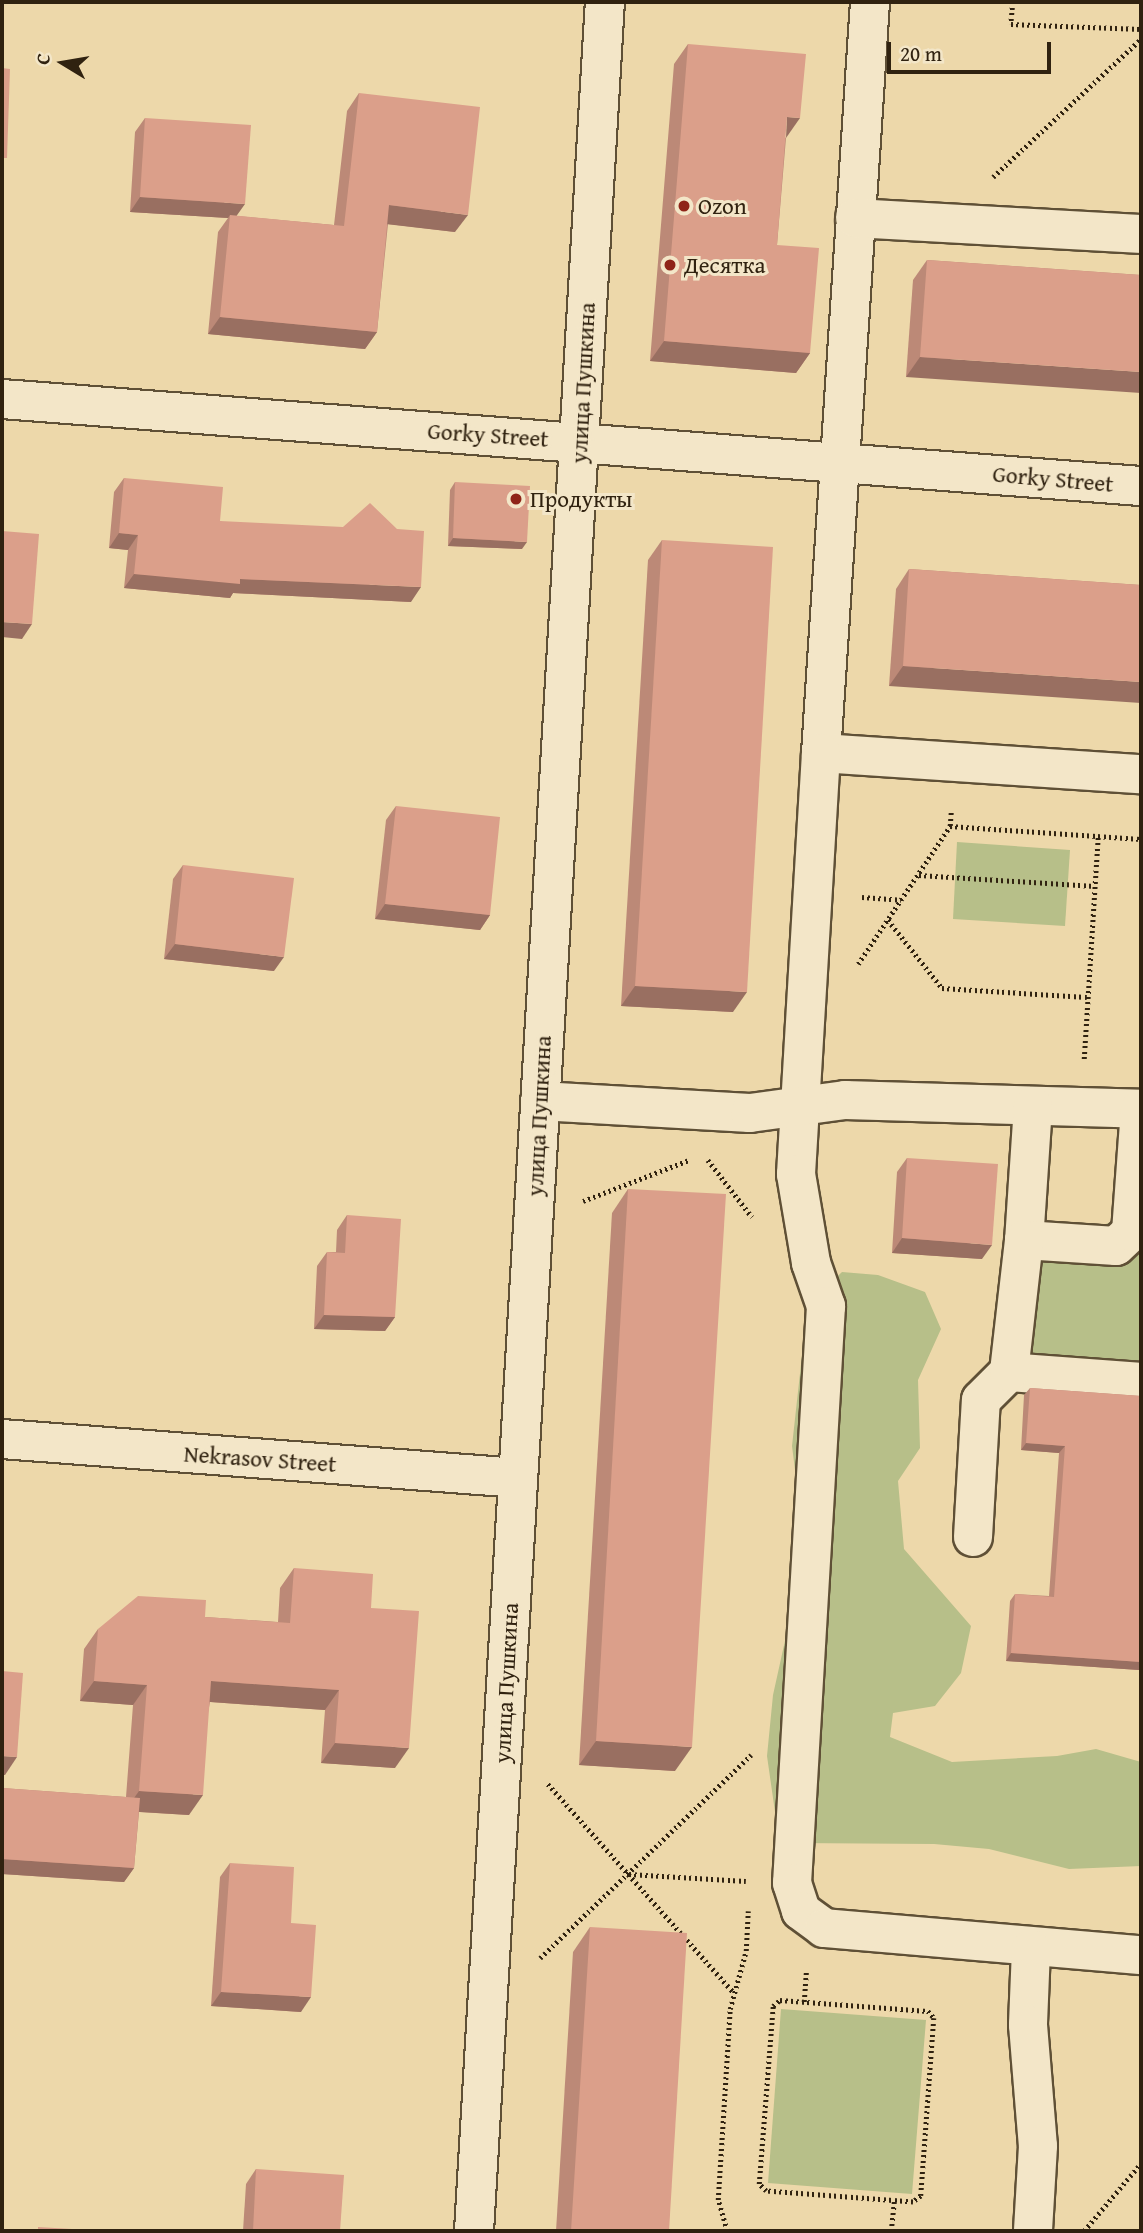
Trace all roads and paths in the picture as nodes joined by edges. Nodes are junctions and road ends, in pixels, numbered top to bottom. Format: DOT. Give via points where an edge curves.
graph roads {
  1 [pos="605,2"];
  2 [pos="870,2"];
  3 [pos="1013,2"];
  4 [pos="1141,29"];
  5 [pos="1141,39"];
  6 [pos="855,218"];
  7 [pos="944,223"];
  8 [pos="1141,234"];
  9 [pos="2,399"];
  10 [pos="579,441"];
  11 [pos="838,462"];
  12 [pos="1141,486"];
  13 [pos="821,753"];
  14 [pos="1141,774"];
  15 [pos="1098,836"];
  16 [pos="1141,839"];
  17 [pos="918,875"];
  18 [pos="1095,886"];
  19 [pos="888,920"];
  20 [pos="857,966"];
  21 [pos="1087,996"];
  22 [pos="540,1101"];
  23 [pos="1033,1106"];
  24 [pos="800,1107"];
  25 [pos="669,1108"];
  26 [pos="1081,1108"];
  27 [pos="1141,1109"];
  28 [pos="754,1219"];
  29 [pos="1024,1240"];
  30 [pos="1009,1372"];
  31 [pos="1141,1382"];
  32 [pos="2,1439"];
  33 [pos="518,1478"];
  34 [pos="973,1537"];
  35 [pos="758,1748"];
  36 [pos="546,1782"];
  37 [pos="628,1874"];
  38 [pos="792,1883"];
  39 [pos="1031,1949"];
  40 [pos="1141,1955"];
  41 [pos="535,1964"];
  42 [pos="734,1993"];
  43 [pos="1141,2163"];
  44 [pos="894,2201"];
  45 [pos="474,2231"];
  46 [pos="891,2231"];
  47 [pos="1033,2231"];
  48 [pos="1084,2231"];
  1 -- 10 [label="street, улица Пушкина"];
  2 -- 6 [label="street"];
  3 -- 4 [label="path" via="1011,24"];
  5 -- 7 [label="path"];
  6 -- 7 [label="street"];
  6 -- 11 [label="street"];
  7 -- 8 [label="street"];
  9 -- 10 [label="street, Gorky Street"];
  10 -- 11 [label="street, Gorky Street"];
  10 -- 22 [label="street, улица Пушкина"];
  11 -- 12 [label="street, Gorky Street"];
  11 -- 13 [label="street"];
  13 -- 14 [label="street"];
  13 -- 24 [label="street"];
  15 -- 16 [label="path"];
  15 -- 17 [label="path" via="950,827"];
  15 -- 18 [label="path"];
  17 -- 18 [label="path"];
  17 -- 19 [label="path"];
  18 -- 21 [label="path"];
  19 -- 20 [label="path"];
  19 -- 21 [label="path" via="942,988"];
  21 -- 26 [label="path"];
  22 -- 25 [label="street"];
  22 -- 33 [label="street, улица Пушкина"];
  23 -- 24 [label="street" via="845,1100"];
  23 -- 26 [label="street"];
  23 -- 29 [label="street"];
  24 -- 25 [label="street" via="750,1113"];
  24 -- 38 [label="street" via="796,1174 811,1263 826,1306"];
  25 -- 28 [label="path"];
  26 -- 27 [label="street"];
  27 -- 29 [label="street" via="1132,1232 1116,1246"];
  29 -- 30 [label="street"];
  30 -- 31 [label="street"];
  30 -- 34 [label="street" via="981,1400"];
  32 -- 33 [label="street, Nekrasov Street"];
  33 -- 45 [label="street, улица Пушкина"];
  35 -- 37 [label="path"];
  36 -- 37 [label="path"];
  37 -- 38 [label="path"];
  37 -- 41 [label="path"];
  37 -- 42 [label="path"];
  38 -- 39 [label="street" via="801,1911 824,1928"];
  39 -- 40 [label="street"];
  39 -- 47 [label="street" via="1028,2025 1038,2146"];
  43 -- 48 [label="path"];
  44 -- 44 [label="path" via="913,2202 921,2196 934,2018 929,2011 780,2000 774,2006 760,2183 766,2191"];
  44 -- 46 [label="path"];
}
